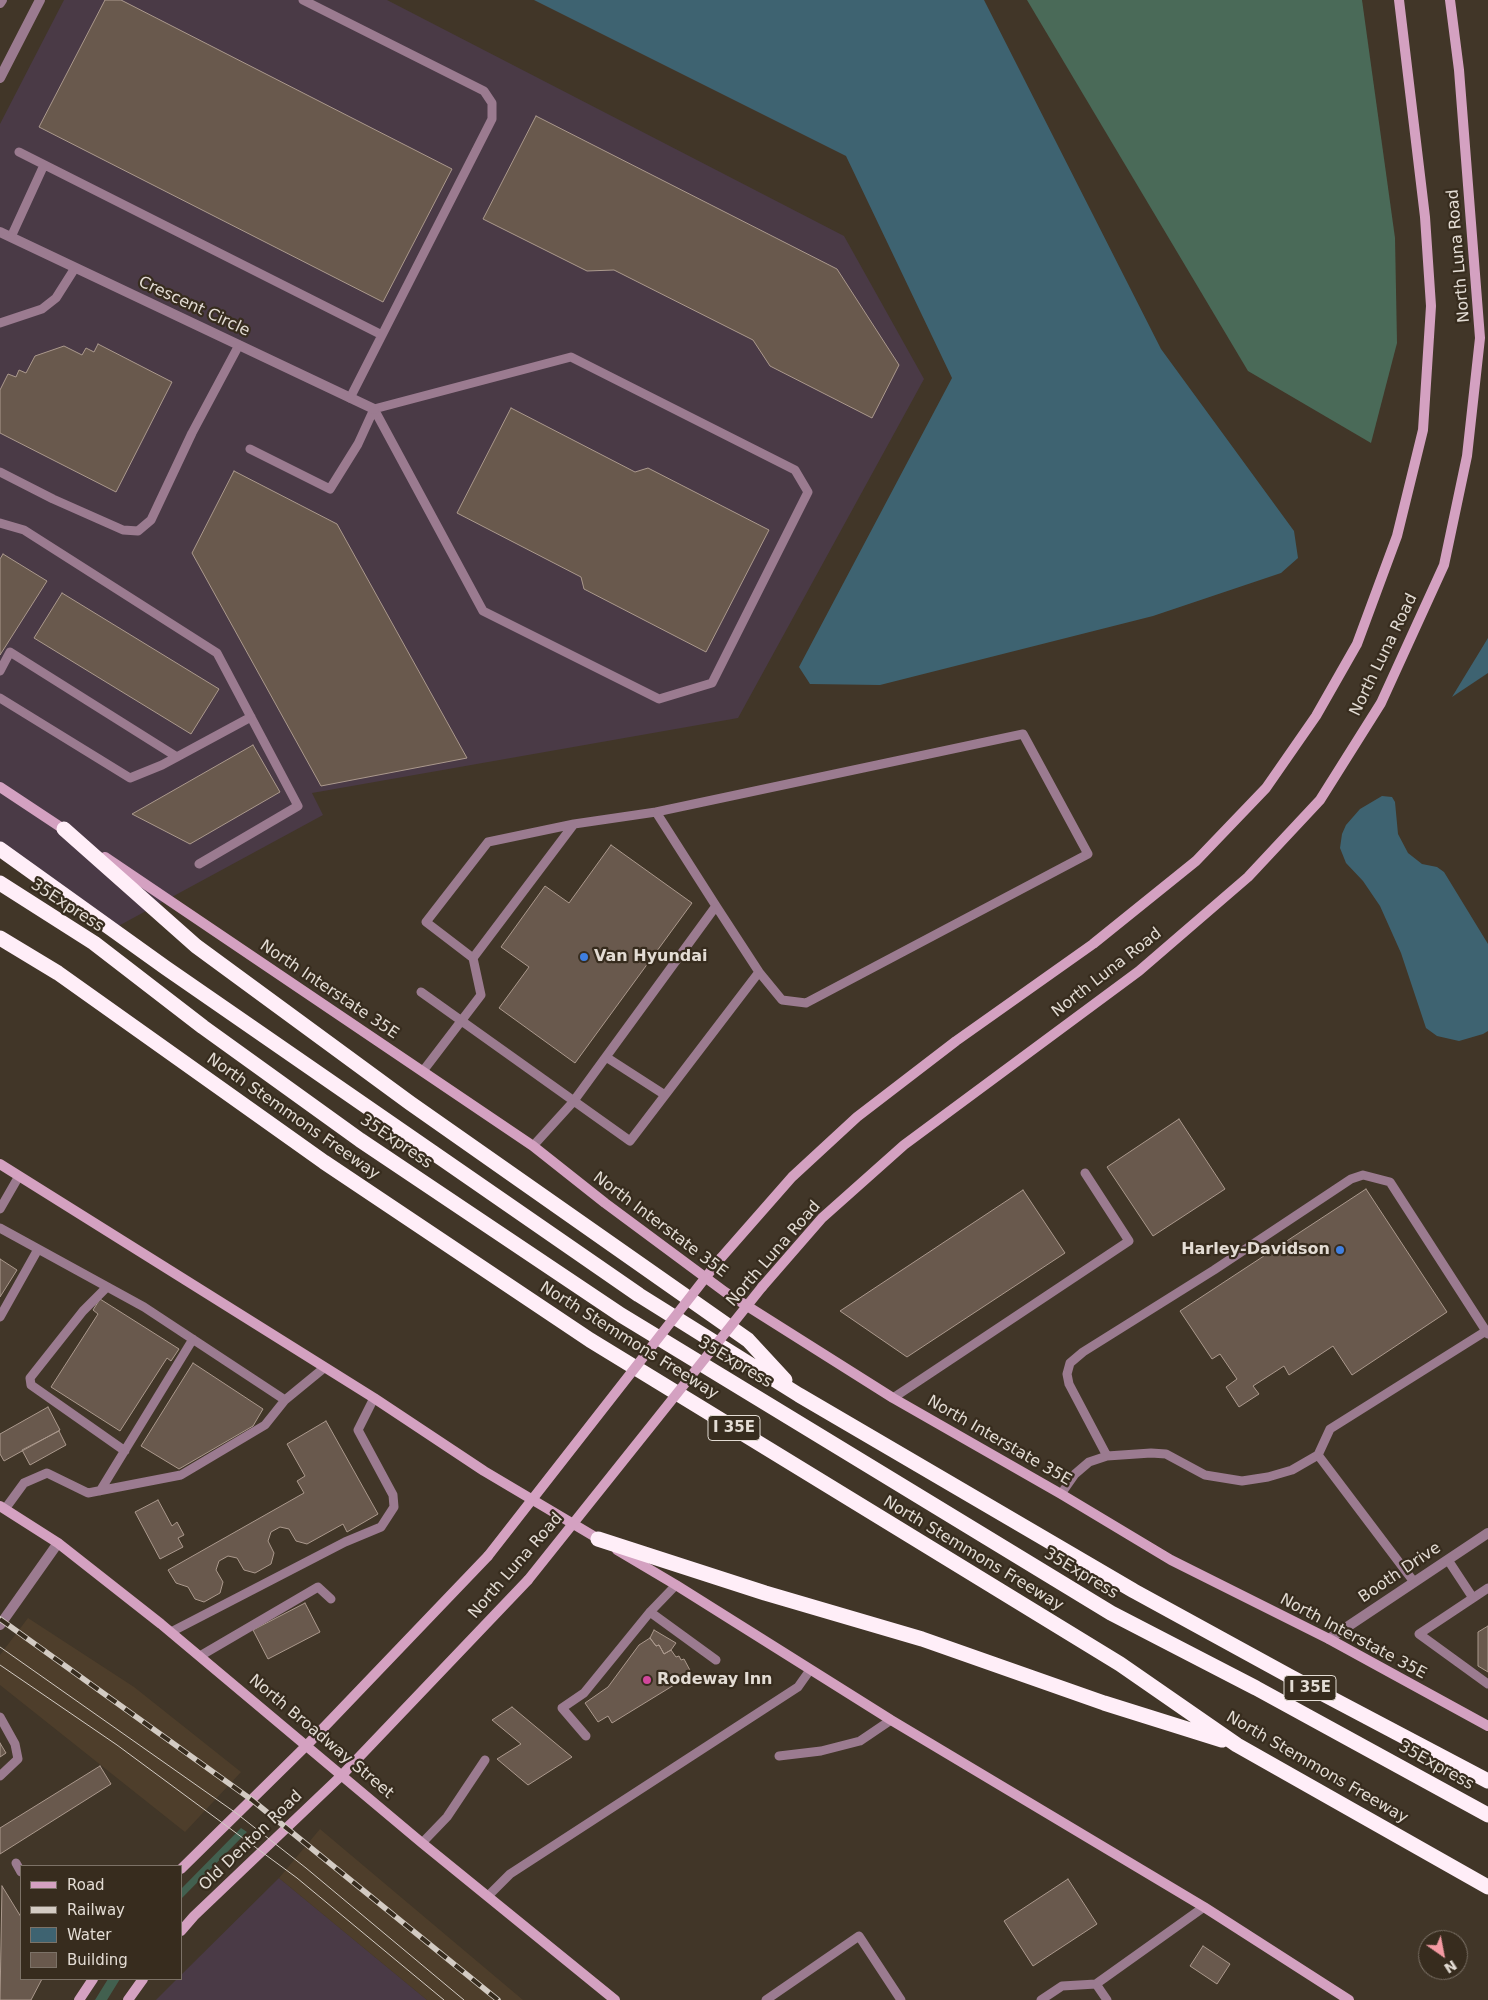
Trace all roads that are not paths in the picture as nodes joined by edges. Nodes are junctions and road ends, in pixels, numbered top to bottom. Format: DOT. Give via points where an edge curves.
graph roads {
  1 [pos="2,0"];
  2 [pos="40,0"];
  3 [pos="303,0"];
  4 [pos="1400,0"];
  5 [pos="1450,0"];
  6 [pos="0,4"];
  7 [pos="0,78"];
  8 [pos="19,152"];
  9 [pos="44,165"];
  10 [pos="0,232"];
  11 [pos="11,237"];
  12 [pos="75,268"];
  13 [pos="0,323"];
  14 [pos="382,335"];
  15 [pos="239,346"];
  16 [pos="350,398"];
  17 [pos="374,409"];
  18 [pos="250,449"];
  19 [pos="0,472"];
  20 [pos="0,523"];
  21 [pos="0,671"];
  22 [pos="0,698"];
  23 [pos="251,717"];
  24 [pos="177,757"];
  25 [pos="0,787"];
  26 [pos="656,812"];
  27 [pos="574,824"];
  28 [pos="64,830"];
  29 [pos="0,849"];
  30 [pos="199,864"];
  31 [pos="0,883"];
  32 [pos="716,906"];
  33 [pos="0,938"];
  34 [pos="473,958"];
  35 [pos="758,972"];
  36 [pos="421,992"];
  37 [pos="460,1022"];
  38 [pos="606,1057"];
  39 [pos="423,1071"];
  40 [pos="665,1095"];
  41 [pos="573,1102"];
  42 [pos="533,1146"];
  43 [pos="0,1164"];
  44 [pos="1085,1173"];
  45 [pos="19,1176"];
  46 [pos="0,1209"];
  47 [pos="0,1228"];
  48 [pos="37,1251"];
  49 [pos="107,1287"];
  50 [pos="0,1317"];
  51 [pos="1487,1332"];
  52 [pos="193,1339"];
  53 [pos="324,1368"];
  54 [pos="799,1395"];
  55 [pos="374,1398"];
  56 [pos="893,1398"];
  57 [pos="285,1400"];
  58 [pos="125,1451"];
  59 [pos="1318,1455"];
  60 [pos="1107,1456"];
  61 [pos="100,1491"];
  62 [pos="1061,1494"];
  63 [pos="3,1508"];
  64 [pos="1488,1533"];
  65 [pos="598,1539"];
  66 [pos="58,1543"];
  67 [pos="1448,1560"];
  68 [pos="1414,1582"];
  69 [pos="676,1585"];
  70 [pos="1488,1588"];
  71 [pos="1473,1598"];
  72 [pos="332,1599"];
  73 [pos="650,1612"];
  74 [pos="0,1625"];
  75 [pos="171,1632"];
  76 [pos="1329,1639"];
  77 [pos="200,1656"];
  78 [pos="716,1660"];
  79 [pos="810,1670"];
  80 [pos="1488,1684"];
  81 [pos="0,1716"];
  82 [pos="891,1720"];
  83 [pos="1488,1726"];
  84 [pos="586,1736"];
  85 [pos="308,1745"];
  86 [pos="1238,1745"];
  87 [pos="779,1756"];
  88 [pos="485,1760"];
  89 [pos="342,1774"];
  90 [pos="0,1776"];
  91 [pos="1488,1781"];
  92 [pos="1488,1814"];
  93 [pos="422,1843"];
  94 [pos="16,1863"];
  95 [pos="182,1869"];
  96 [pos="20,1870"];
  97 [pos="1488,1887"];
  98 [pos="489,1895"];
  99 [pos="1204,1907"];
  100 [pos="182,1930"];
  101 [pos="92,1980"];
  102 [pos="142,1980"];
  103 [pos="1096,1984"];
  104 [pos="79,2000"];
  105 [pos="128,2000"];
  106 [pos="615,2000"];
  107 [pos="766,2000"];
  108 [pos="901,2000"];
  109 [pos="1041,2000"];
  110 [pos="1106,2000"];
  111 [pos="1349,2000"];
  1 -- 6 [label="street"];
  2 -- 7 [label="street"];
  3 -- 14 [label="lane" via="484,91 492,103 492,119"];
  4 -- 85 [label="main road, North Luna Road, bridge" via="1432,306 1423,430 1397,536 1357,644 1316,716 1266,788 1196,861 1093,944 956,1041 858,1117 792,1177 720,1259 488,1556"];
  5 -- 89 [label="main road, North Luna Road, bridge" via="1459,70 1480,338 1467,456 1444,565 1381,703 1320,800 1248,876 1139,971 904,1145 822,1218 762,1287 528,1580"];
  8 -- 9 [label="lane"];
  9 -- 11 [label="lane"];
  9 -- 14 [label="lane"];
  10 -- 11 [label="street, Crescent Circle"];
  11 -- 12 [label="street, Crescent Circle"];
  12 -- 13 [label="lane" via="56,298 42,309"];
  12 -- 15 [label="street, Crescent Circle"];
  14 -- 16 [label="lane"];
  15 -- 16 [label="street, Crescent Circle"];
  15 -- 19 [label="lane" via="192,433 151,520 138,530 123,530"];
  16 -- 17 [label="street, Crescent Circle"];
  17 -- 17 [label="lane" via="483,611 659,699 712,683 808,492 795,470 571,357"];
  17 -- 18 [label="lane" via="358,444 330,489"];
  20 -- 23 [label="lane" via="24,530 217,653"];
  21 -- 24 [label="lane" via="10,652"];
  22 -- 24 [label="lane" via="130,778"];
  23 -- 24 [label="lane"];
  23 -- 30 [label="lane" via="298,806"];
  25 -- 28 [label="main road, North Interstate 35E"];
  26 -- 27 [label="lane"];
  26 -- 32 [label="lane"];
  26 -- 35 [label="lane" via="1023,734 1088,854 806,1002 782,1000"];
  27 -- 34 [label="lane"];
  27 -- 34 [label="lane" via="488,842 426,922"];
  28 -- 39 [label="main road, North Interstate 35E"];
  28 -- 54 [label="highway" via="196,946 410,1103 748,1340"];
  29 -- 54 [label="highway, I 35E" via="630,1289"];
  31 -- 92 [label="highway, 35Express" via="94,943 203,1027 360,1140 622,1315 1111,1613"];
  32 -- 35 [label="lane"];
  32 -- 38 [label="lane"];
  33 -- 86 [label="highway, North Stemmons Freeway / I 35E" via="58,973 324,1162 590,1340 1120,1664"];
  34 -- 37 [label="lane" via="480,995"];
  35 -- 40 [label="lane"];
  36 -- 37 [label="lane"];
  37 -- 39 [label="lane"];
  37 -- 41 [label="lane"];
  38 -- 40 [label="lane"];
  38 -- 41 [label="lane"];
  39 -- 42 [label="main road, North Interstate 35E"];
  40 -- 41 [label="lane" via="630,1141"];
  41 -- 42 [label="lane"];
  42 -- 56 [label="main road, North Interstate 35E" via="725,1292"];
  43 -- 45 [label="main road"];
  44 -- 56 [label="lane" via="1129,1241"];
  45 -- 46 [label="lane"];
  45 -- 53 [label="main road"];
  47 -- 48 [label="lane"];
  48 -- 49 [label="lane"];
  48 -- 50 [label="lane"];
  49 -- 52 [label="lane"];
  49 -- 58 [label="lane" via="83,1311 30,1378 30,1385"];
  51 -- 59 [label="lane" via="1330,1429"];
  51 -- 60 [label="lane" via="1390,1182 1363,1175 1351,1179 1070,1363 1069,1384"];
  52 -- 57 [label="lane"];
  52 -- 58 [label="lane"];
  53 -- 55 [label="main road"];
  53 -- 57 [label="lane"];
  54 -- 91 [label="highway, I 35E" via="1134,1591"];
  55 -- 65 [label="main road" via="484,1471"];
  55 -- 75 [label="lane" via="358,1430 393,1495 394,1507 380,1527"];
  56 -- 62 [label="main road, North Interstate 35E"];
  57 -- 61 [label="lane" via="265,1425 181,1475"];
  58 -- 61 [label="lane"];
  59 -- 60 [label="lane" via="1292,1470 1242,1481 1205,1475 1166,1454"];
  59 -- 68 [label="lane"];
  60 -- 62 [label="lane" via="1089,1462 1075,1474"];
  61 -- 63 [label="lane" via="88,1493 47,1473 24,1483"];
  62 -- 76 [label="main road, North Interstate 35E" via="1171,1560"];
  63 -- 66 [label="main road, North Broadway Street"];
  64 -- 67 [label="street, Booth Drive"];
  65 -- 69 [label="main road"];
  65 -- 86 [label="highway" via="922,1639 1104,1703"];
  66 -- 74 [label="street"];
  66 -- 75 [label="main road, North Broadway Street"];
  67 -- 68 [label="street, Booth Drive"];
  67 -- 71 [label="lane"];
  68 -- 76 [label="street, Booth Drive"];
  69 -- 73 [label="lane"];
  69 -- 79 [label="main road"];
  70 -- 71 [label="lane"];
  71 -- 80 [label="lane" via="1419,1634"];
  72 -- 77 [label="lane" via="318,1587"];
  73 -- 78 [label="lane"];
  73 -- 84 [label="lane" via="584,1693 562,1708"];
  75 -- 77 [label="main road, North Broadway Street"];
  76 -- 83 [label="main road, North Interstate 35E"];
  77 -- 85 [label="main road, North Broadway Street"];
  79 -- 82 [label="main road"];
  79 -- 98 [label="lane" via="798,1687 510,1874"];
  81 -- 90 [label="lane" via="15,1744 18,1759"];
  82 -- 87 [label="lane" via="860,1741 821,1751"];
  82 -- 99 [label="main road"];
  85 -- 89 [label="main road, North Broadway Street"];
  85 -- 95 [label="main road, Old Denton Road"];
  86 -- 97 [label="highway, North Stemmons Freeway / I 35E"];
  88 -- 93 [label="lane" via="447,1817"];
  89 -- 93 [label="main road, North Broadway Street"];
  89 -- 100 [label="main road, Old Denton Road"];
  93 -- 98 [label="main road, North Broadway Street"];
  94 -- 96 [label="lane"];
  98 -- 106 [label="main road, North Broadway Street"];
  99 -- 103 [label="lane"];
  99 -- 111 [label="main road"];
  101 -- 104 [label="main road"];
  102 -- 105 [label="main road"];
  103 -- 109 [label="lane" via="1062,1986"];
  103 -- 110 [label="lane"];
  107 -- 108 [label="lane" via="859,1936"];
}
